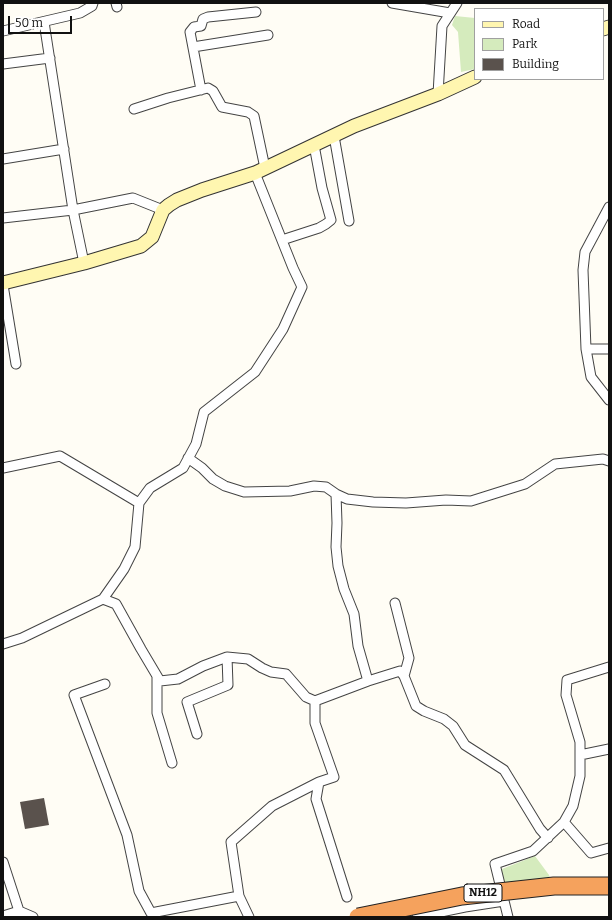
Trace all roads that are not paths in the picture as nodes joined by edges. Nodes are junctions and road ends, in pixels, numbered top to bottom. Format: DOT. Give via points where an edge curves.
graph roads {
  1 [pos="93,3"];
  2 [pos="392,3"];
  3 [pos="457,3"];
  4 [pos="256,12"];
  5 [pos="450,13"];
  6 [pos="44,22"];
  7 [pos="3,31"];
  8 [pos="268,35"];
  9 [pos="193,47"];
  10 [pos="50,58"];
  11 [pos="3,64"];
  12 [pos="474,77"];
  13 [pos="201,90"];
  14 [pos="438,94"];
  15 [pos="134,109"];
  16 [pos="334,136"];
  17 [pos="314,145"];
  18 [pos="64,149"];
  19 [pos="3,159"];
  20 [pos="260,170"];
  21 [pos="609,207"];
  22 [pos="73,210"];
  23 [pos="163,210"];
  24 [pos="3,218"];
  25 [pos="349,221"];
  26 [pos="282,240"];
  27 [pos="84,262"];
  28 [pos="3,284"];
  29 [pos="586,349"];
  30 [pos="609,349"];
  31 [pos="16,364"];
  32 [pos="609,400"];
  33 [pos="188,458"];
  34 [pos="609,462"];
  35 [pos="3,468"];
  36 [pos="336,494"];
  37 [pos="139,503"];
  38 [pos="103,599"];
  39 [pos="394,603"];
  40 [pos="3,644"];
  41 [pos="227,657"];
  42 [pos="609,667"];
  43 [pos="404,676"];
  44 [pos="156,677"];
  45 [pos="368,681"];
  46 [pos="105,684"];
  47 [pos="316,702"];
  48 [pos="198,734"];
  49 [pos="609,749"];
  50 [pos="580,755"];
  51 [pos="172,763"];
  52 [pos="319,782"];
  53 [pos="564,822"];
  54 [pos="548,838"];
  55 [pos="609,848"];
  56 [pos="3,862"];
  57 [pos="609,886"];
  58 [pos="239,896"];
  59 [pos="347,897"];
  60 [pos="504,902"];
  61 [pos="19,911"];
  62 [pos="151,914"];
  63 [pos="3,916"];
  64 [pos="33,917"];
  65 [pos="141,917"];
  66 [pos="249,917"];
  67 [pos="358,917"];
  68 [pos="417,917"];
  69 [pos="508,917"];
  1 -- 6 [label="street" via="80,13"];
  2 -- 5 [label="street"];
  3 -- 5 [label="street"];
  4 -- 9 [label="street" via="203,19 201,26 194,27 190,32"];
  5 -- 14 [label="street" via="442,26"];
  6 -- 7 [label="street"];
  6 -- 10 [label="street"];
  8 -- 9 [label="street"];
  9 -- 13 [label="street"];
  10 -- 11 [label="street"];
  10 -- 18 [label="street"];
  12 -- 14 [label="main road"];
  13 -- 15 [label="street"];
  13 -- 20 [label="street" via="208,88 213,91 222,107 248,112 254,116"];
  14 -- 16 [label="main road"];
  16 -- 17 [label="main road"];
  16 -- 25 [label="street"];
  17 -- 20 [label="main road"];
  17 -- 26 [label="street" via="331,220 322,226"];
  18 -- 19 [label="street"];
  18 -- 22 [label="street"];
  20 -- 23 [label="main road" via="190,195"];
  20 -- 26 [label="street"];
  21 -- 29 [label="street" via="585,252 583,270"];
  22 -- 23 [label="street" via="133,198"];
  22 -- 24 [label="street"];
  22 -- 27 [label="street"];
  23 -- 27 [label="main road" via="148,242"];
  26 -- 33 [label="street" via="302,287 283,329 255,372 204,412 196,444"];
  27 -- 28 [label="main road"];
  28 -- 31 [label="street"];
  29 -- 30 [label="street"];
  29 -- 32 [label="street" via="591,377"];
  33 -- 36 [label="street" via="213,479 244,492 290,491 314,486 326,487"];
  33 -- 37 [label="street" via="183,468 150,488"];
  34 -- 36 [label="street" via="603,460 555,464 525,484 471,501 446,500 406,504 348,499"];
  35 -- 37 [label="street" via="60,456"];
  36 -- 45 [label="street" via="338,566 354,614 358,646"];
  37 -- 38 [label="street" via="135,546 124,569"];
  38 -- 40 [label="street" via="22,638"];
  38 -- 44 [label="street" via="116,604"];
  39 -- 43 [label="street" via="409,658"];
  41 -- 44 [label="street" via="178,679 160,681"];
  41 -- 47 [label="street" via="248,659 272,672 286,674 306,697"];
  41 -- 48 [label="street" via="228,685 187,702"];
  42 -- 50 [label="street" via="567,680 566,695 580,742"];
  43 -- 45 [label="street" via="400,671"];
  43 -- 54 [label="street" via="416,706 444,719 453,726 465,745 504,770"];
  44 -- 51 [label="street" via="157,713"];
  45 -- 47 [label="street"];
  46 -- 62 [label="street" via="74,695 127,835 139,891"];
  47 -- 52 [label="street" via="315,723 334,777"];
  49 -- 50 [label="street"];
  50 -- 53 [label="street" via="580,776 573,806"];
  52 -- 58 [label="street" via="272,806 231,842"];
  52 -- 59 [label="street" via="316,799"];
  53 -- 54 [label="street"];
  53 -- 55 [label="street" via="591,853"];
  54 -- 60 [label="street" via="533,851 494,864"];
  56 -- 61 [label="street"];
  57 -- 67 [label="highway, NH12, bridge" via="554,886 462,896"];
  58 -- 62 [label="street"];
  58 -- 66 [label="street"];
  60 -- 68 [label="street"];
  60 -- 69 [label="street"];
  61 -- 63 [label="street"];
  61 -- 64 [label="street"];
  62 -- 65 [label="street"];
}
